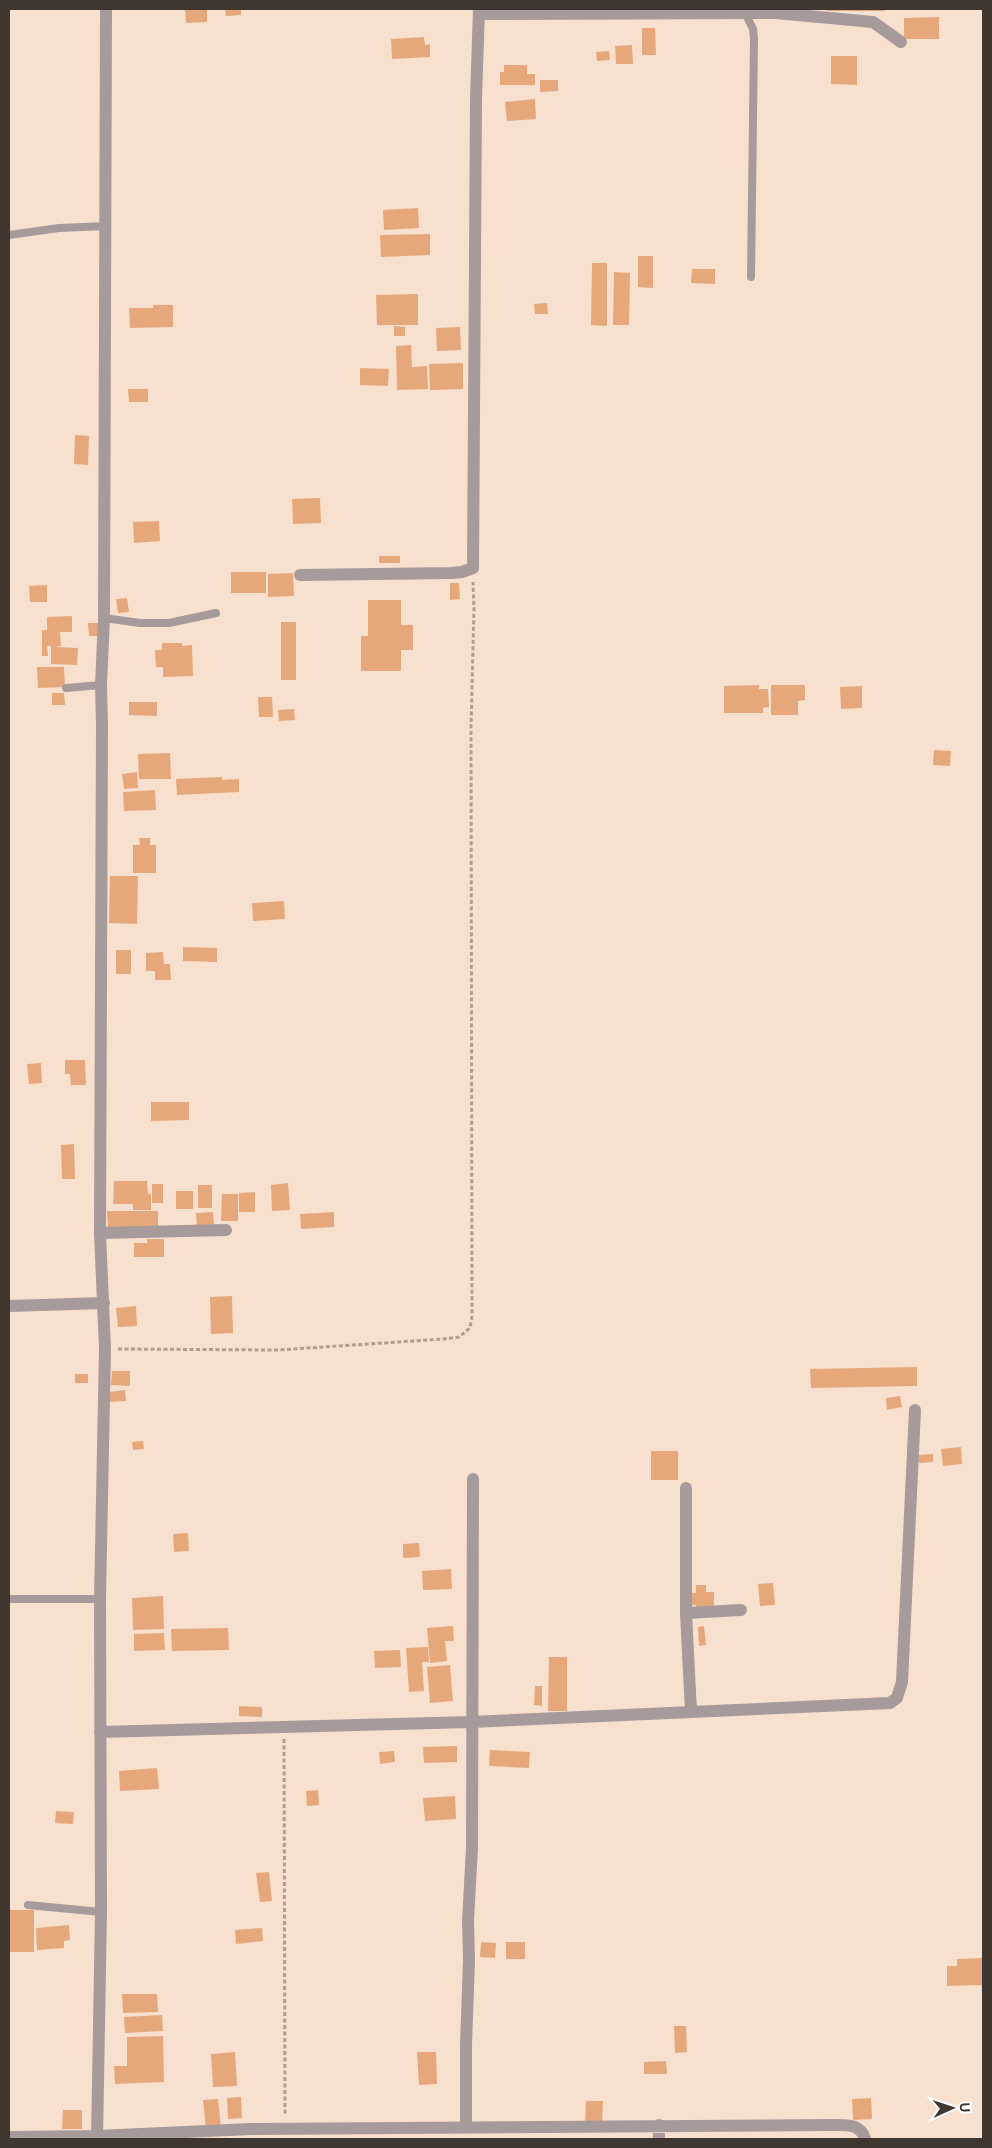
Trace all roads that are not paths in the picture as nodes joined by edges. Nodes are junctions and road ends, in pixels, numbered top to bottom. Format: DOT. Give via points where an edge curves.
graph roads {
  1 [pos="106,9"];
  2 [pos="479,11"];
  3 [pos="745,13"];
  4 [pos="900,42"];
  5 [pos="106,226"];
  6 [pos="9,235"];
  7 [pos="751,277"];
  8 [pos="300,575"];
  9 [pos="216,613"];
  10 [pos="104,618"];
  11 [pos="101,685"];
  12 [pos="66,688"];
  13 [pos="226,1230"];
  14 [pos="100,1233"];
  15 [pos="104,1303"];
  16 [pos="9,1306"];
  17 [pos="915,1410"];
  18 [pos="473,1479"];
  19 [pos="686,1488"];
  20 [pos="100,1599"];
  21 [pos="9,1600"];
  22 [pos="741,1610"];
  23 [pos="686,1613"];
  24 [pos="691,1712"];
  25 [pos="471,1722"];
  26 [pos="100,1732"];
  27 [pos="28,1905"];
  28 [pos="101,1912"];
  29 [pos="659,2125"];
  30 [pos="466,2128"];
  31 [pos="430,2134"];
  32 [pos="9,2137"];
  33 [pos="97,2137"];
  34 [pos="659,2139"];
  35 [pos="864,2139"];
  1 -- 5 [label="street"];
  2 -- 3 [label="street"];
  2 -- 8 [label="street" via="473,568 451,573"];
  3 -- 4 [label="street" via="873,22"];
  3 -- 7 [label="lane" via="753,29 754,40"];
  5 -- 6 [label="lane"];
  5 -- 10 [label="street"];
  9 -- 10 [label="lane" via="169,623"];
  10 -- 11 [label="street"];
  11 -- 12 [label="lane"];
  11 -- 14 [label="street"];
  13 -- 14 [label="street"];
  14 -- 15 [label="street"];
  15 -- 16 [label="street"];
  15 -- 20 [label="street"];
  17 -- 24 [label="street" via="902,1682 898,1698 882,1704"];
  18 -- 25 [label="street"];
  19 -- 23 [label="street"];
  20 -- 21 [label="lane"];
  20 -- 26 [label="street"];
  22 -- 23 [label="street"];
  23 -- 24 [label="street"];
  24 -- 25 [label="street"];
  25 -- 26 [label="street"];
  25 -- 30 [label="street" via="472,1848"];
  26 -- 28 [label="street"];
  27 -- 28 [label="lane"];
  28 -- 33 [label="street"];
  29 -- 30 [label="street"];
  29 -- 34 [label="street"];
  29 -- 35 [label="street" via="849,2125 863,2132"];
  30 -- 31 [label="street"];
  31 -- 33 [label="street" via="285,2129"];
  32 -- 33 [label="street"];
}
